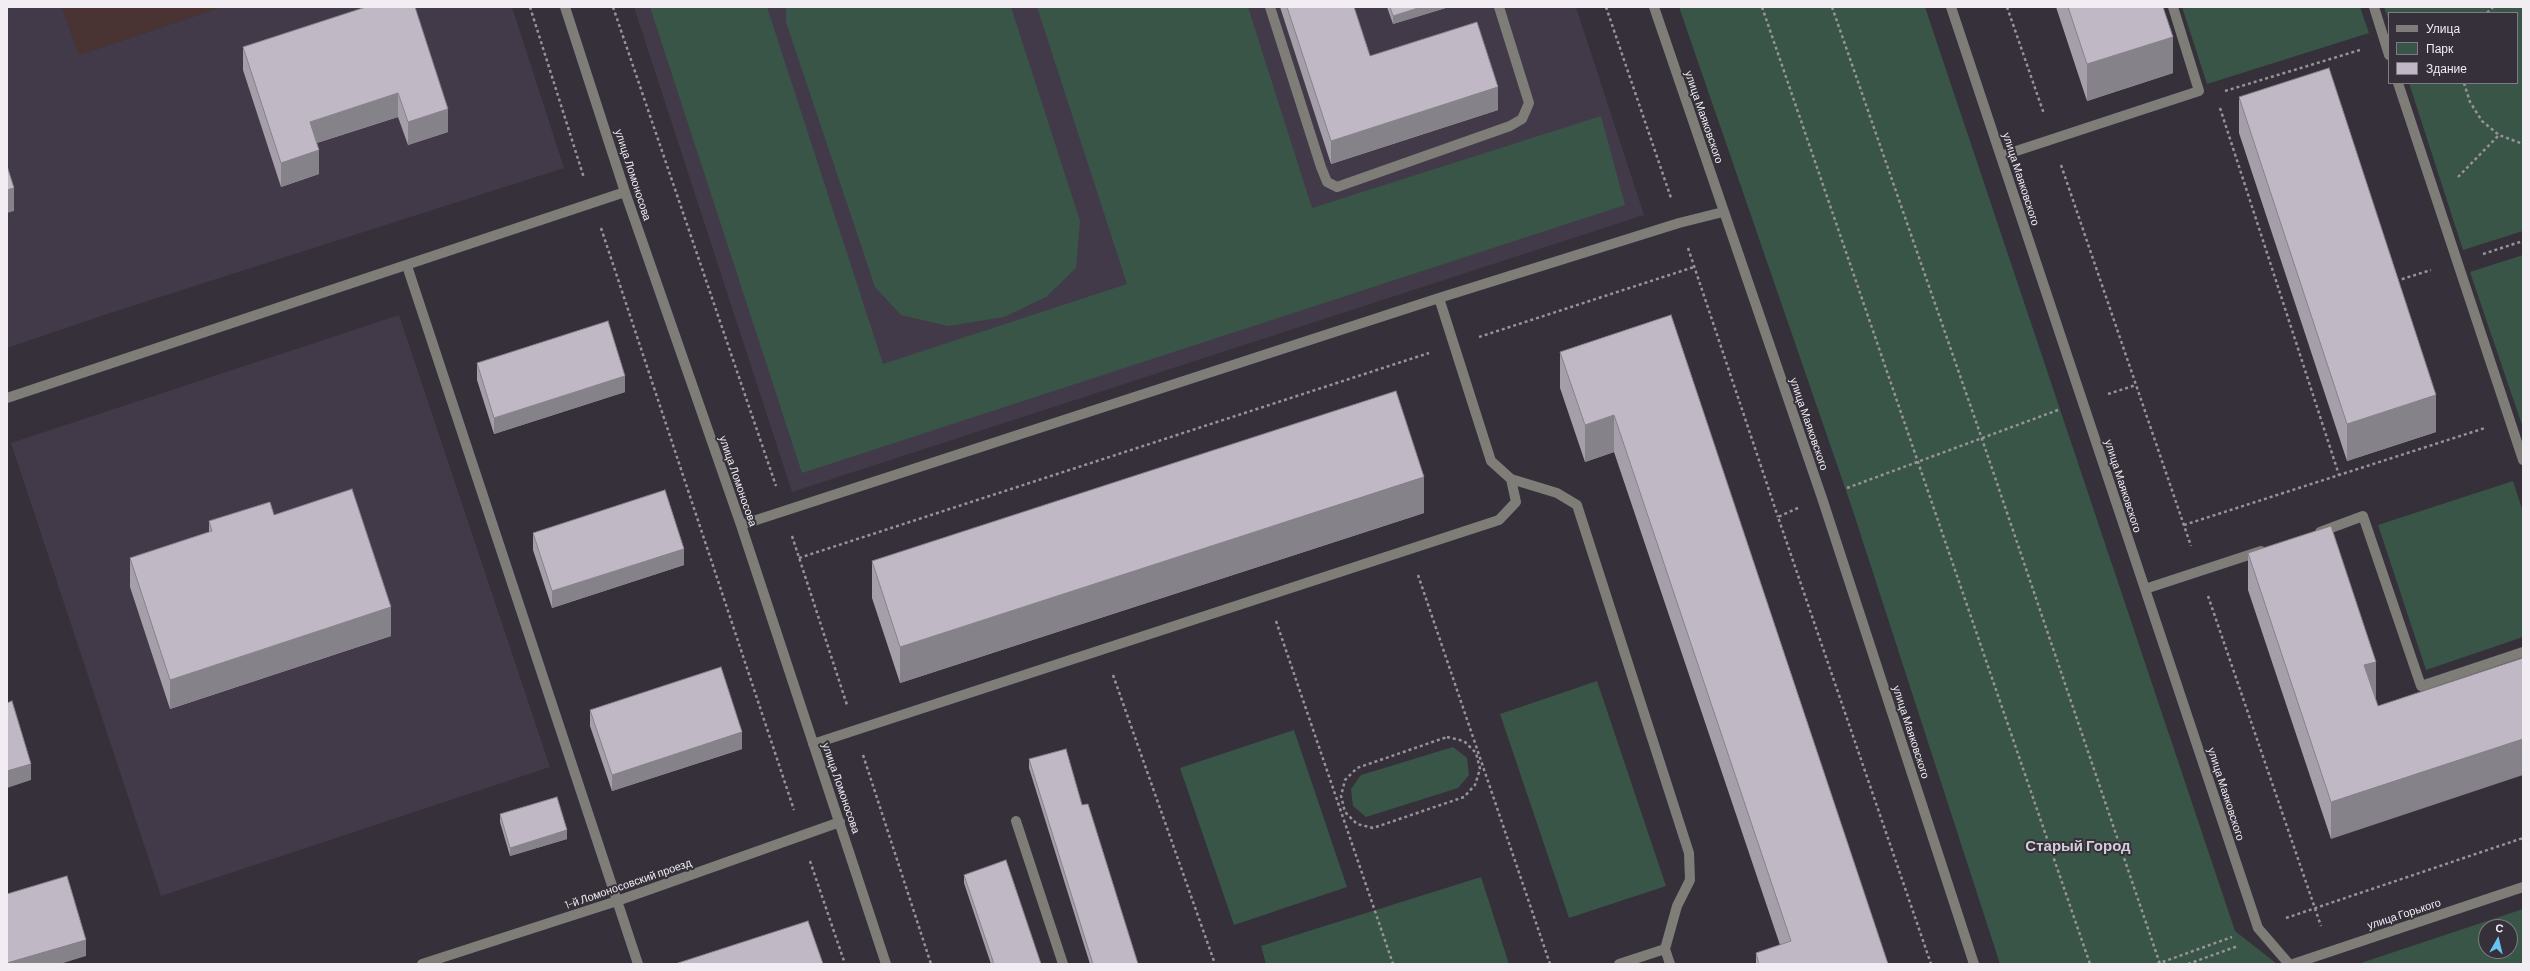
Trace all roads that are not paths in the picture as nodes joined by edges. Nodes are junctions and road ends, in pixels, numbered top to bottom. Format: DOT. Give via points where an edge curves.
graph roads {
  1 [pos="565,7"];
  2 [pos="1270,7"];
  3 [pos="1499,7"];
  4 [pos="1654,7"];
  5 [pos="1951,7"];
  6 [pos="2173,7"];
  7 [pos="2374,7"];
  8 [pos="2388,52"];
  9 [pos="2398,84"];
  10 [pos="2001,156"];
  11 [pos="625,192"];
  12 [pos="1723,212"];
  13 [pos="407,266"];
  14 [pos="1438,298"];
  15 [pos="7,398"];
  16 [pos="2523,460"];
  17 [pos="1511,478"];
  18 [pos="741,525"];
  19 [pos="2311,534"];
  20 [pos="2274,547"];
  21 [pos="2145,590"];
  22 [pos="2523,652"];
  23 [pos="813,744"];
  24 [pos="1016,821"];
  25 [pos="840,822"];
  26 [pos="2523,887"];
  27 [pos="617,901"];
  28 [pos="1665,949"];
  29 [pos="422,964"];
  30 [pos="638,964"];
  31 [pos="886,964"];
  32 [pos="1062,964"];
  33 [pos="1618,964"];
  34 [pos="1670,964"];
  35 [pos="1974,964"];
  36 [pos="2289,964"];
  37 [pos="2293,964"];
  1 -- 11 [label="street, улица Ломоносова"];
  2 -- 3 [label="street" via="1321,167 1327,182 1337,187 1510,126 1522,119 1529,103"];
  4 -- 12 [label="street, улица Маяковского"];
  5 -- 10 [label="street, улица Маяковского"];
  6 -- 10 [label="street" via="2199,92"];
  7 -- 8 [label="street"];
  9 -- 16 [label="street"];
  10 -- 21 [label="street, улица Маяковского"];
  11 -- 13 [label="street" via="593,205"];
  11 -- 18 [label="street, улица Ломоносова"];
  12 -- 14 [label="street" via="1679,222"];
  12 -- 35 [label="street, улица Маяковского" via="1822,498"];
  13 -- 15 [label="street"];
  13 -- 27 [label="street"];
  14 -- 17 [label="street" via="1491,462"];
  14 -- 18 [label="street"];
  17 -- 23 [label="street" via="1516,502 1499,520"];
  17 -- 28 [label="street" via="1557,492 1578,505 1689,853 1690,880 1677,906"];
  18 -- 23 [label="street, улица Ломоносова"];
  19 -- 22 [label="street" via="2364,516 2420,686"];
  20 -- 21 [label="street"];
  21 -- 36 [label="street, улица Маяковского" via="2258,928"];
  23 -- 25 [label="street, улица Ломоносова"];
  24 -- 32 [label="street"];
  25 -- 27 [label="street, 1-й Ломоносовский проезд"];
  25 -- 31 [label="street, улица Ломоносова"];
  26 -- 37 [label="street, улица Горького"];
  27 -- 29 [label="street, 1-й Ломоносовский проезд"];
  27 -- 30 [label="street"];
  28 -- 33 [label="street"];
  28 -- 34 [label="street"];
}
